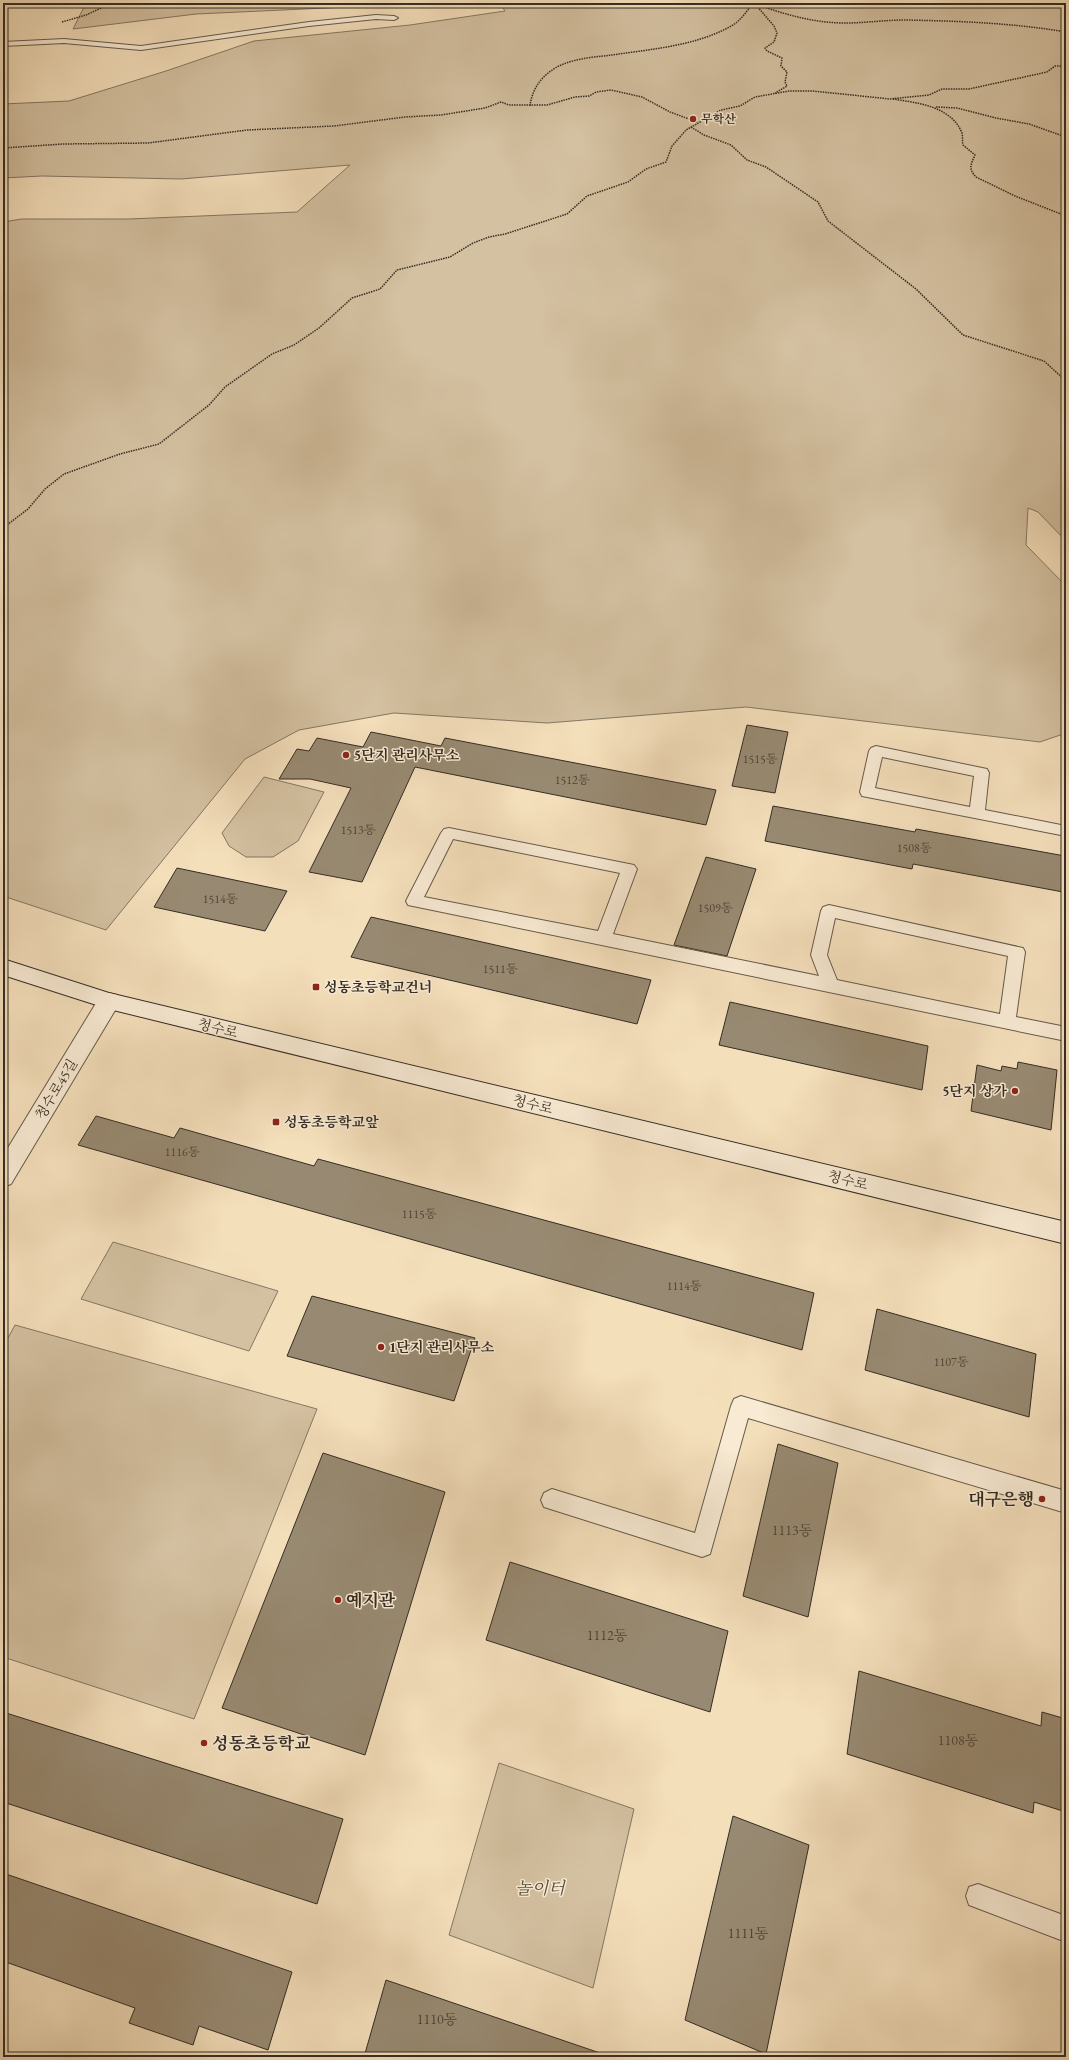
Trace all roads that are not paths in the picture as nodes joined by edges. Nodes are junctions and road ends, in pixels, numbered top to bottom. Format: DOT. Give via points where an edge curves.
graph roads {
  1 [pos="394,18"];
  2 [pos="3,44"];
  3 [pos="977,814"];
  4 [pos="1066,831"];
  5 [pos="603,939"];
  6 [pos="3,967"];
  7 [pos="831,986"];
  8 [pos="109,1002"];
  9 [pos="1007,1022"];
  10 [pos="1066,1034"];
  11 [pos="3,1177"];
  12 [pos="1066,1233"];
  13 [pos="552,1500"];
  14 [pos="1066,1502"];
  15 [pos="978,1896"];
  16 [pos="1066,1929"];
  1 -- 2 [label="lane" via="376,17 309,24 141,48 64,41"];
  3 -- 3 [label="lane" via="867,792 876,751 982,774"];
  3 -- 4 [label="lane"];
  5 -- 5 [label="lane" via="445,907 414,901 449,833 629,869"];
  5 -- 7 [label="lane"];
  6 -- 8 [label="main road, 청수로"];
  7 -- 9 [label="lane"];
  7 -- 9 [label="lane" via="819,955 829,911 1017,952"];
  8 -- 11 [label="main road, 청수로45길"];
  8 -- 12 [label="main road, 청수로"];
  9 -- 10 [label="lane"];
  13 -- 14 [label="lane" via="702,1546 741,1406"];
  15 -- 16 [label="lane"];
}
